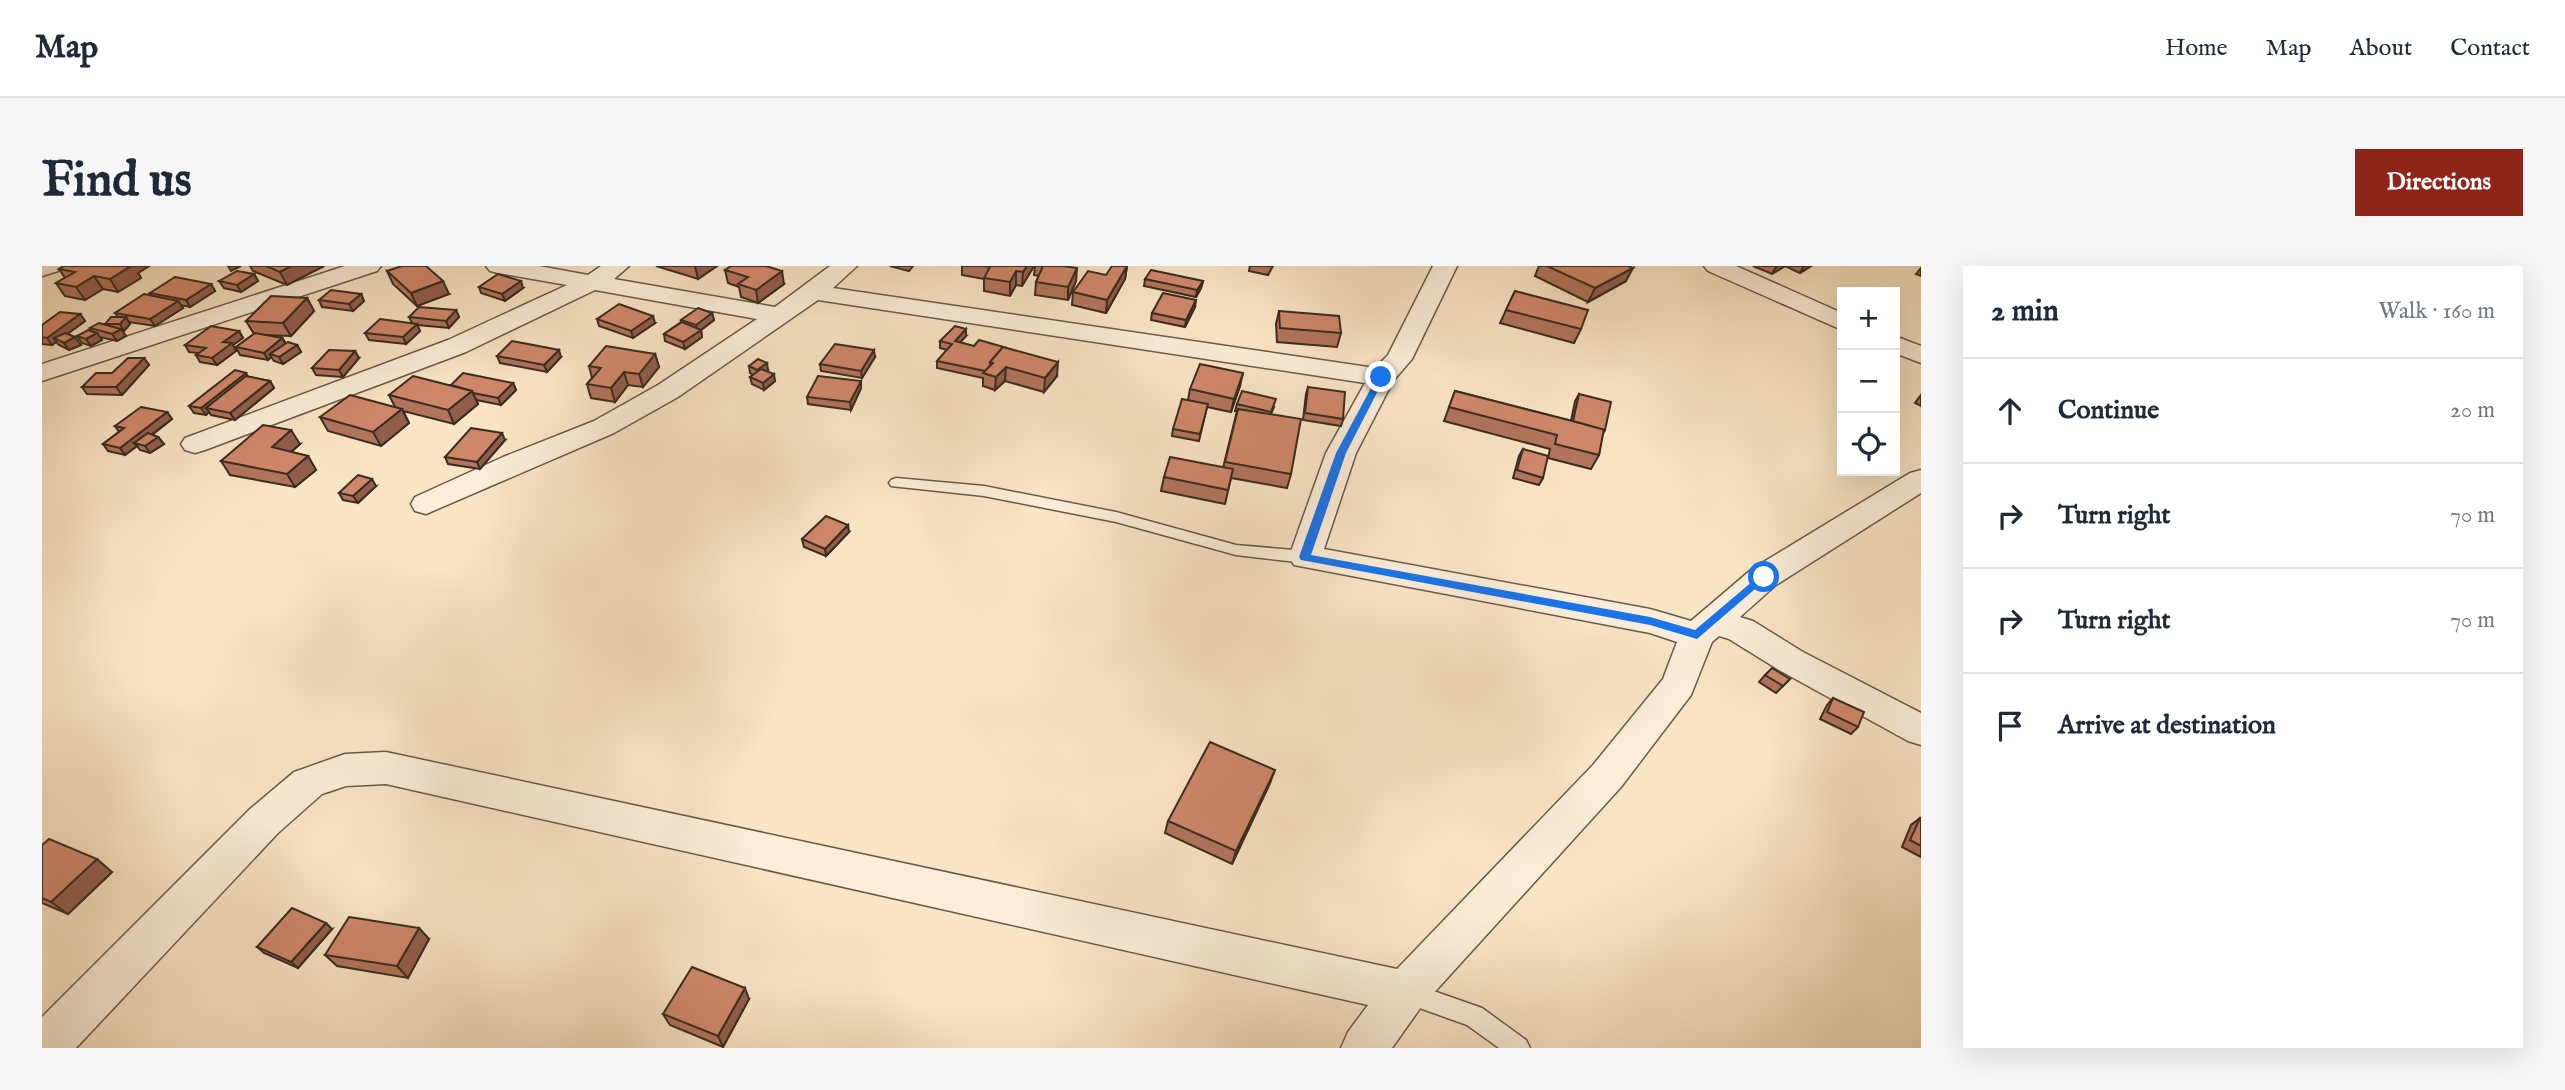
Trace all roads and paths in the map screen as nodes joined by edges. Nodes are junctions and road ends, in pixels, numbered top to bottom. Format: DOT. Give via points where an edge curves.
graph roads {
  1 [pos="50,266"];
  2 [pos="369,266"];
  3 [pos="498,266"];
  4 [pos="617,266"];
  5 [pos="845,266"];
  6 [pos="1445,266"];
  7 [pos="1716,266"];
  8 [pos="42,269"];
  9 [pos="593,282"];
  10 [pos="813,292"];
  11 [pos="778,315"];
  12 [pos="1837,320"];
  13 [pos="1900,346"];
  14 [pos="1921,355"];
  15 [pos="42,373"];
  16 [pos="1381,377"];
  17 [pos="195,444"];
  18 [pos="1921,480"];
  19 [pos="896,483"];
  20 [pos="426,505"];
  21 [pos="1305,557"];
  22 [pos="1706,628"];
  23 [pos="1921,730"];
  24 [pos="1405,992"];
  25 [pos="44,1048"];
  26 [pos="1364,1048"];
  27 [pos="1518,1048"];
  1 -- 8 [label="street"];
  2 -- 15 [label="street"];
  3 -- 9 [label="street"];
  4 -- 9 [label="street"];
  5 -- 10 [label="street"];
  6 -- 16 [label="street" via="1399,359"];
  7 -- 12 [label="street"];
  9 -- 11 [label="street"];
  9 -- 17 [label="street" via="457,346"];
  10 -- 11 [label="street"];
  10 -- 16 [label="street"];
  11 -- 20 [label="street" via="668,390 604,427"];
  13 -- 14 [label="street"];
  16 -- 21 [label="street" via="1341,453"];
  18 -- 22 [label="street" via="1764,577"];
  19 -- 21 [label="lane" via="984,491 1116,517 1236,550"];
  21 -- 22 [label="street"];
  22 -- 23 [label="street" via="1741,630"];
  22 -- 24 [label="street" via="1678,685 1607,776"];
  24 -- 25 [label="street" via="386,768 345,769 308,783 264,821"];
  24 -- 26 [label="street"];
  24 -- 27 [label="lane" via="1474,1016"];
}
